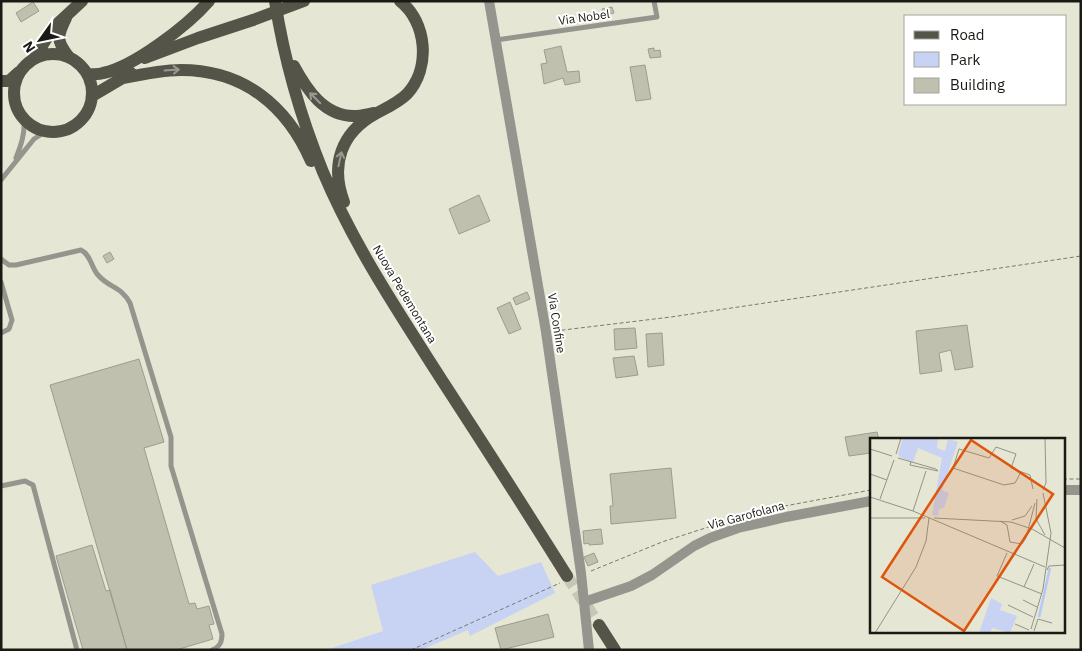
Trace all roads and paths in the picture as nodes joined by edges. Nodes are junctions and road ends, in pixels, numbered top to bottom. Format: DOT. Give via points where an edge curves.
graph roads {
  1 [pos="82,1"];
  2 [pos="209,1"];
  3 [pos="276,1"];
  4 [pos="304,1"];
  5 [pos="400,1"];
  6 [pos="489,1"];
  7 [pos="654,1"];
  8 [pos="67,15"];
  9 [pos="280,31"];
  10 [pos="496,40"];
  11 [pos="35,57"];
  12 [pos="69,57"];
  13 [pos="19,72"];
  14 [pos="122,72"];
  15 [pos="87,74"];
  16 [pos="1,81"];
  17 [pos="1,93"];
  18 [pos="92,96"];
  19 [pos="14,102"];
  20 [pos="376,113"];
  21 [pos="24,120"];
  22 [pos="45,132"];
  23 [pos="14,163"];
  24 [pos="1,180"];
  25 [pos="1081,256"];
  26 [pos="365,257"];
  27 [pos="1,259"];
  28 [pos="1,282"];
  29 [pos="546,332"];
  30 [pos="1,333"];
  31 [pos="438,375"];
  32 [pos="1064,479"];
  33 [pos="1081,479"];
  34 [pos="1,486"];
  35 [pos="1064,490"];
  36 [pos="1081,490"];
  37 [pos="870,501"];
  38 [pos="565,579"];
  39 [pos="584,602"];
  40 [pos="600,625"];
  41 [pos="77,650"];
  42 [pos="212,650"];
  43 [pos="411,650"];
  44 [pos="589,650"];
  45 [pos="615,650"];
  1 -- 8 [label="main road"];
  2 -- 14 [label="main road"];
  3 -- 9 [label="main road, Nuova Pedemontana"];
  4 -- 14 [label="main road, bridge" via="198,38"];
  5 -- 20 [label="main road" via="420,28 421,64 408,94"];
  6 -- 10 [label="street, Via Confine"];
  7 -- 10 [label="lane, Via Nobel" via="657,17"];
  8 -- 11 [label="main road" via="53,28"];
  8 -- 12 [label="main road" via="59,42"];
  20 -- 9 [label="main road, one-way" via="353,116 319,103 301,80"];
  9 -- 26 [label="main road, Nuova Pedemontana" via="298,100 323,172"];
  10 -- 29 [label="street, Via Confine"];
  11 -- 12 [label="main road" via="58,54"];
  11 -- 13 [label="main road"];
  12 -- 15 [label="main road"];
  13 -- 16 [label="main road" via="8,81"];
  13 -- 19 [label="main road"];
  14 -- 15 [label="main road"];
  14 -- 18 [label="main road"];
  14 -- 26 [label="main road, one-way" via="202,71 225,76 263,96 299,136 337,218"];
  15 -- 18 [label="main road"];
  17 -- 19 [label="main road"];
  18 -- 22 [label="main road" via="90,107 77,124 67,130"];
  19 -- 21 [label="main road"];
  31 -- 20 [label="main road, one-way" via="420,334 378,265 339,189 338,160 344,144 355,128"];
  21 -- 22 [label="main road"];
  21 -- 23 [label="lane" via="23,141"];
  22 -- 23 [label="lane" via="34,139"];
  23 -- 24 [label="lane"];
  25 -- 29 [label="path" via="671,317"];
  26 -- 31 [label="main road, Nuova Pedemontana"];
  27 -- 42 [label="lane" via="9,265 16,265 81,250 89,256 98,275 123,291 130,303 171,437 171,466 222,634 220,645"];
  28 -- 30 [label="lane" via="12,320 10,329"];
  29 -- 39 [label="street, Via Confine"];
  31 -- 38 [label="main road, Nuova Pedemontana"];
  32 -- 33 [label="path"];
  34 -- 41 [label="lane" via="25,481 32,485"];
  35 -- 36 [label="street"];
  37 -- 39 [label="street, Via Garofolana" via="738,528 694,546 631,586"];
  38 -- 43 [label="path"];
  39 -- 44 [label="street, Via Confine"];
  40 -- 45 [label="main road"];
}
